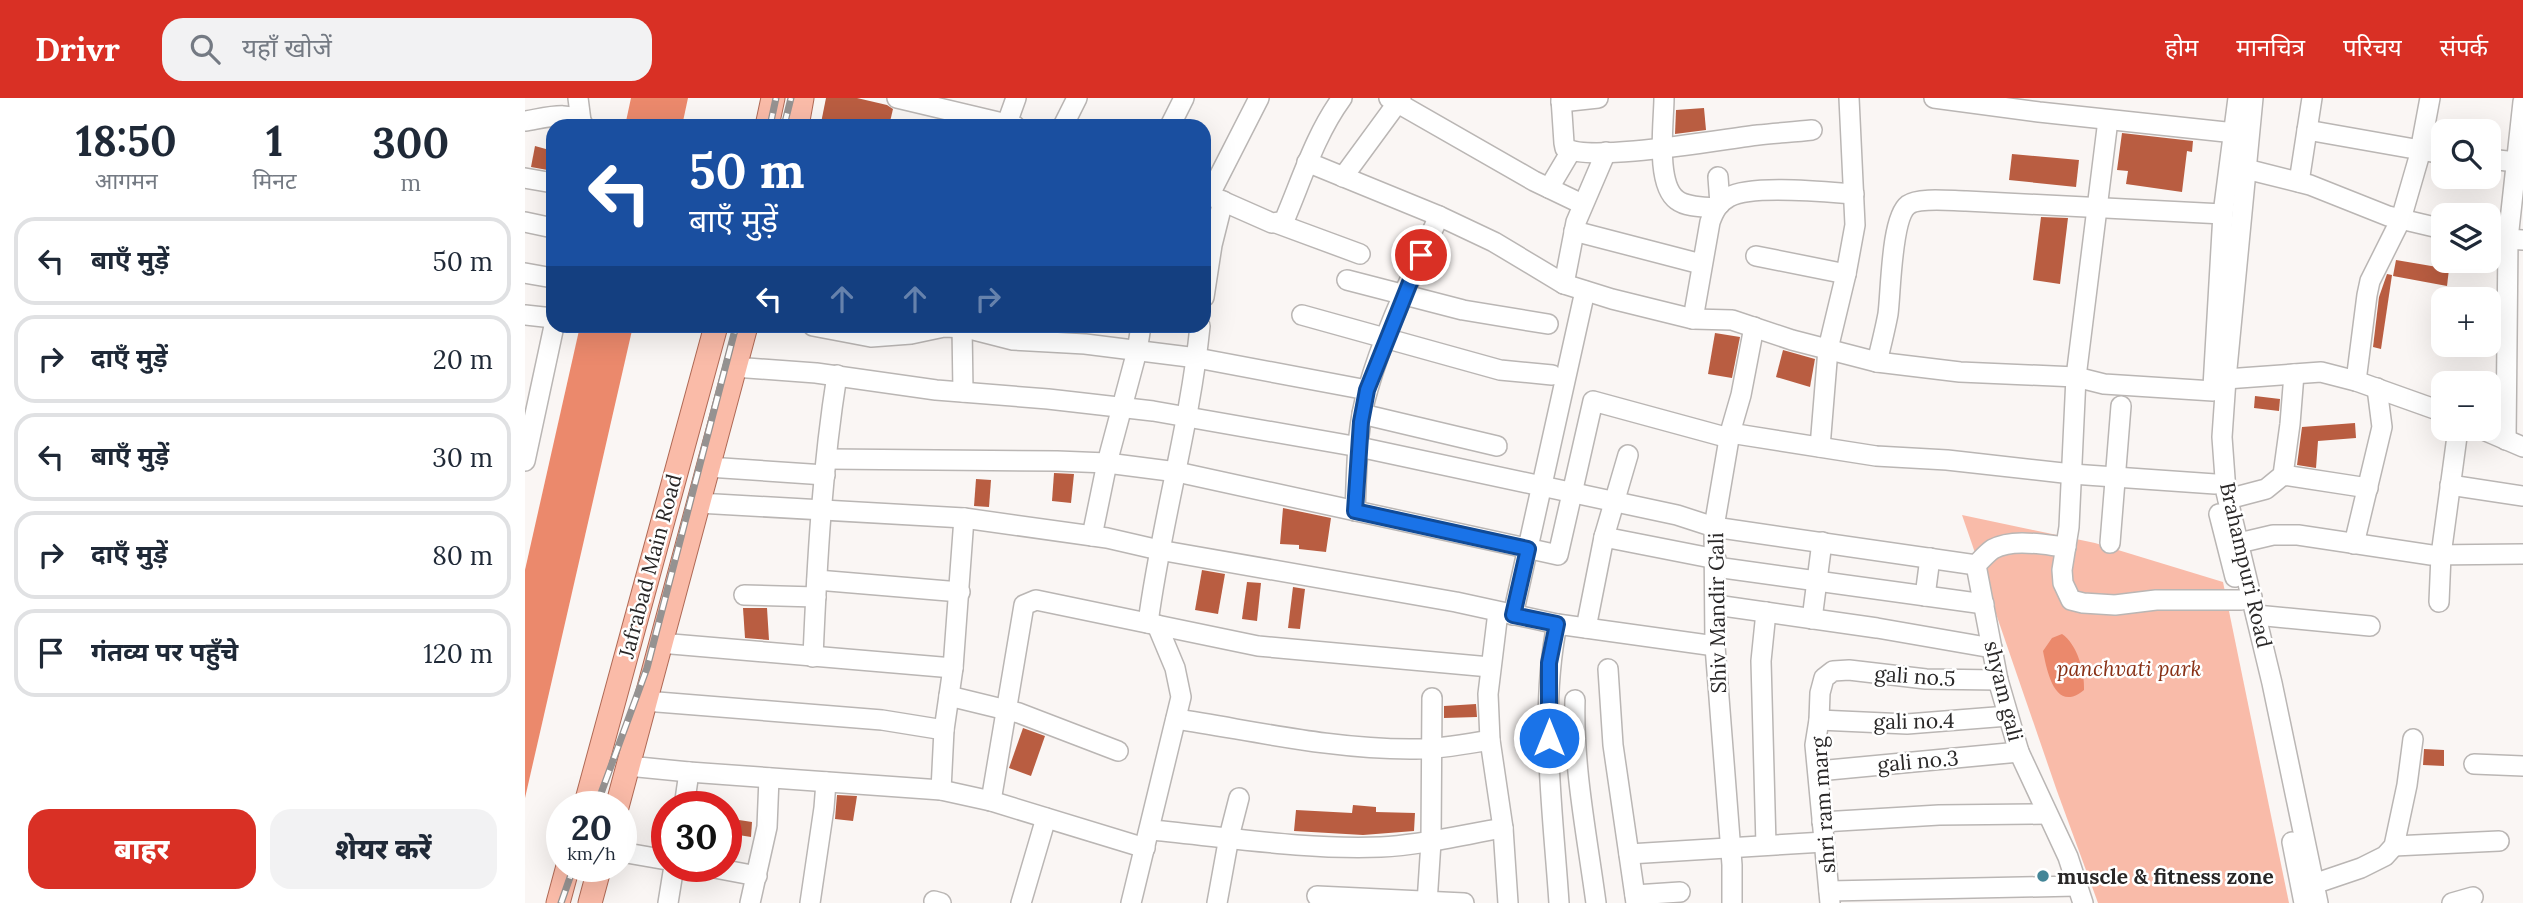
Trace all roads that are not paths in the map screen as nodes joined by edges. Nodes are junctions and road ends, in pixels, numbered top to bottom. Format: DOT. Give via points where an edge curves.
graph roads {
  1 [pos="578,98"];
  2 [pos="773,98"];
  3 [pos="802,98"];
  4 [pos="897,98"];
  5 [pos="1016,98"];
  6 [pos="1077,98"];
  7 [pos="1184,98"];
  8 [pos="1259,98"];
  9 [pos="1342,98"];
  10 [pos="1598,98"];
  11 [pos="1664,98"];
  12 [pos="1849,98"];
  13 [pos="1934,98"];
  14 [pos="2238,98"];
  15 [pos="2253,98"];
  16 [pos="2312,98"];
  17 [pos="2430,98"];
  18 [pos="1396,100"];
  19 [pos="1561,100"];
  20 [pos="2523,102"];
  21 [pos="975,108"];
  22 [pos="576,119"];
  23 [pos="582,119"];
  24 [pos="768,119"];
  25 [pos="798,119"];
  26 [pos="998,119"];
  27 [pos="1011,119"];
  28 [pos="1066,119"];
  29 [pos="1174,119"];
  30 [pos="2108,120"];
  31 [pos="525,121"];
  32 [pos="1812,130"];
  33 [pos="2307,130"];
  34 [pos="2235,133"];
  35 [pos="2521,134"];
  36 [pos="1663,148"];
  37 [pos="1571,151"];
  38 [pos="1606,152"];
  39 [pos="2420,152"];
  40 [pos="2431,153"];
  41 [pos="2501,160"];
  42 [pos="1307,162"];
  43 [pos="2516,162"];
  44 [pos="2246,169"];
  45 [pos="1343,177"];
  46 [pos="1718,177"];
  47 [pos="525,178"];
  48 [pos="546,182"];
  49 [pos="2299,182"];
  50 [pos="1549,188"];
  51 [pos="1854,194"];
  52 [pos="1213,196"];
  53 [pos="1582,204"];
  54 [pos="1717,206"];
  55 [pos="2098,206"];
  56 [pos="2223,214"];
  57 [pos="1439,216"];
  58 [pos="2401,219"];
  59 [pos="525,222"];
  60 [pos="1276,223"];
  61 [pos="546,226"];
  62 [pos="2431,226"];
  63 [pos="1574,230"];
  64 [pos="2506,239"];
  65 [pos="1211,252"];
  66 [pos="1360,254"];
  67 [pos="1755,256"];
  68 [pos="1701,264"];
  69 [pos="525,273"];
  70 [pos="1846,274"];
  71 [pos="546,277"];
  72 [pos="1347,280"];
  73 [pos="1564,284"];
  74 [pos="1585,291"];
  75 [pos="1404,295"];
  76 [pos="525,315"];
  77 [pos="1303,315"];
  78 [pos="546,317"];
  79 [pos="1693,319"];
  80 [pos="1548,324"];
  81 [pos="1754,327"];
  82 [pos="552,333"];
  83 [pos="714,333"];
  84 [pos="744,333"];
  85 [pos="850,333"];
  86 [pos="916,333"];
  87 [pos="962,333"];
  88 [pos="986,333"];
  89 [pos="1140,333"];
  90 [pos="1199,333"];
  91 [pos="1039,334"];
  92 [pos="1387,338"];
  93 [pos="1828,349"];
  94 [pos="1137,351"];
  95 [pos="2515,353"];
  96 [pos="1197,358"];
  97 [pos="1877,362"];
  98 [pos="734,367"];
  99 [pos="2294,374"];
  100 [pos="1552,375"];
  101 [pos="837,376"];
  102 [pos="2076,377"];
  103 [pos="2356,381"];
  104 [pos="2219,385"];
  105 [pos="2377,388"];
  106 [pos="1367,390"];
  107 [pos="963,392"];
  108 [pos="532,396"];
  109 [pos="2122,406"];
  110 [pos="1121,408"];
  111 [pos="2431,408"];
  112 [pos="1362,414"];
  113 [pos="1185,416"];
  114 [pos="1729,436"];
  115 [pos="2456,441"];
  116 [pos="2514,443"];
  117 [pos="1497,446"];
  118 [pos="1820,446"];
  119 [pos="1359,447"];
  120 [pos="1628,455"];
  121 [pos="525,461"];
  122 [pos="1107,463"];
  123 [pos="708,467"];
  124 [pos="826,467"];
  125 [pos="1177,472"];
  126 [pos="2072,474"];
  127 [pos="2283,475"];
  128 [pos="2115,477"];
  129 [pos="2215,484"];
  130 [pos="2451,485"];
  131 [pos="1541,486"];
  132 [pos="2368,488"];
  133 [pos="1572,493"];
  134 [pos="2523,496"];
  135 [pos="2228,499"];
  136 [pos="1614,502"];
  137 [pos="698,503"];
  138 [pos="821,509"];
  139 [pos="1355,511"];
  140 [pos="964,518"];
  141 [pos="1714,527"];
  142 [pos="1092,536"];
  143 [pos="1604,537"];
  144 [pos="1822,542"];
  145 [pos="2239,542"];
  146 [pos="2110,543"];
  147 [pos="2354,544"];
  148 [pos="2066,547"];
  149 [pos="1528,549"];
  150 [pos="1159,550"];
  151 [pos="2523,554"];
  152 [pos="2441,555"];
  153 [pos="1930,558"];
  154 [pos="1716,563"];
  155 [pos="1976,565"];
  156 [pos="1817,581"];
  157 [pos="817,588"];
  158 [pos="960,592"];
  159 [pos="744,595"];
  160 [pos="1925,596"];
  161 [pos="2438,602"];
  162 [pos="1984,604"];
  163 [pos="2250,604"];
  164 [pos="1716,605"];
  165 [pos="1766,612"];
  166 [pos="1506,614"];
  167 [pos="1811,619"];
  168 [pos="1153,624"];
  169 [pos="1557,624"];
  170 [pos="2370,626"];
  171 [pos="1586,628"];
  172 [pos="660,643"];
  173 [pos="1715,646"];
  174 [pos="1992,648"];
  175 [pos="813,657"];
  176 [pos="1490,667"];
  177 [pos="953,668"];
  178 [pos="1608,669"];
  179 [pos="1833,671"];
  180 [pos="1998,680"];
  181 [pos="949,696"];
  182 [pos="1432,698"];
  183 [pos="1575,700"];
  184 [pos="645,701"];
  185 [pos="1006,710"];
  186 [pos="2008,716"];
  187 [pos="1176,719"];
  188 [pos="1819,720"];
  189 [pos="944,730"];
  190 [pos="2413,739"];
  191 [pos="1490,740"];
  192 [pos="1430,748"];
  193 [pos="1118,751"];
  194 [pos="2019,752"];
  195 [pos="2474,764"];
  196 [pos="628,766"];
  197 [pos="2523,766"];
  198 [pos="1818,771"];
  199 [pos="689,772"];
  200 [pos="769,778"];
  201 [pos="826,782"];
  202 [pos="941,790"];
  203 [pos="589,791"];
  204 [pos="621,791"];
  205 [pos="686,791"];
  206 [pos="1239,799"];
  207 [pos="991,801"];
  208 [pos="2047,814"];
  209 [pos="1046,818"];
  210 [pos="1822,822"];
  211 [pos="1503,828"];
  212 [pos="1229,837"];
  213 [pos="1148,839"];
  214 [pos="2499,841"];
  215 [pos="1431,842"];
  216 [pos="1824,842"];
  217 [pos="1766,845"];
  218 [pos="1731,846"];
  219 [pos="2394,846"];
  220 [pos="1629,853"];
  221 [pos="742,873"];
  222 [pos="757,876"];
  223 [pos="564,882"];
  224 [pos="596,882"];
  225 [pos="671,882"];
  226 [pos="1680,892"];
  227 [pos="2079,894"];
  228 [pos="2309,894"];
  229 [pos="1317,896"];
  230 [pos="1829,897"];
  231 [pos="2473,897"];
  232 [pos="1635,899"];
  233 [pos="1223,902"];
  234 [pos="1427,902"];
  235 [pos="558,903"];
  236 [pos="590,903"];
  237 [pos="668,903"];
  238 [pos="750,903"];
  239 [pos="810,903"];
  240 [pos="1021,903"];
  241 [pos="1131,903"];
  242 [pos="1464,903"];
  243 [pos="1508,903"];
  244 [pos="1559,903"];
  245 [pos="1596,903"];
  246 [pos="1732,903"];
  247 [pos="2452,903"];
  1 -- 23 [label="street"];
  2 -- 24 [label="main road"];
  3 -- 25 [label="main road"];
  4 -- 21 [label="street"];
  5 -- 27 [label="street"];
  6 -- 28 [label="street"];
  7 -- 29 [label="street"];
  8 -- 52 [label="street"];
  9 -- 42 [label="street"];
  10 -- 19 [label="street"];
  11 -- 36 [label="street"];
  12 -- 51 [label="street"];
  13 -- 30 [label="street"];
  14 -- 34 [label="street, Brahampuri Road"];
  15 -- 44 [label="street, Brahampuri Road"];
  16 -- 33 [label="street"];
  17 -- 39 [label="street"];
  18 -- 45 [label="street"];
  18 -- 50 [label="street"];
  19 -- 37 [label="street" via="1564,143"];
  20 -- 35 [label="street"];
  21 -- 26 [label="street"];
  22 -- 31 [label="street" via="562,116"];
  30 -- 34 [label="street"];
  30 -- 55 [label="street"];
  32 -- 36 [label="street"];
  33 -- 39 [label="street"];
  33 -- 49 [label="street"];
  34 -- 56 [label="street, Brahampuri Road"];
  35 -- 43 [label="street"];
  36 -- 38 [label="street"];
  36 -- 54 [label="street" via="1664,173 1676,200"];
  37 -- 38 [label="street"];
  37 -- 50 [label="street"];
  38 -- 53 [label="street"];
  39 -- 40 [label="street"];
  39 -- 58 [label="street"];
  41 -- 43 [label="street"];
  42 -- 45 [label="street"];
  42 -- 60 [label="street" via="1285,221"];
  43 -- 64 [label="street"];
  44 -- 49 [label="street"];
  44 -- 104 [label="street, Brahampuri Road"];
  45 -- 57 [label="street"];
  46 -- 54 [label="street"];
  47 -- 48 [label="street"];
  49 -- 58 [label="street"];
  50 -- 53 [label="street"];
  51 -- 54 [label="street" via="1780,190 1730,195"];
  51 -- 70 [label="street" via="1855,225"];
  52 -- 60 [label="street"];
  52 -- 65 [label="street"];
  53 -- 63 [label="street"];
  54 -- 68 [label="street"];
  55 -- 56 [label="street"];
  55 -- 97 [label="street" via="1909,203 1895,237 1888,316"];
  55 -- 102 [label="street"];
  56 -- 104 [label="street, Brahampuri Road"];
  57 -- 73 [label="street"];
  57 -- 75 [label="street"];
  58 -- 62 [label="street"];
  58 -- 103 [label="street" via="2370,281"];
  59 -- 61 [label="street"];
  60 -- 66 [label="street"];
  63 -- 68 [label="street"];
  63 -- 73 [label="street"];
  64 -- 95 [label="street"];
  67 -- 70 [label="street"];
  68 -- 79 [label="street"];
  69 -- 71 [label="street"];
  70 -- 93 [label="street"];
  72 -- 75 [label="street"];
  73 -- 74 [label="street"];
  74 -- 79 [label="street"];
  74 -- 131 [label="street"];
  75 -- 80 [label="street"];
  75 -- 92 [label="street"];
  76 -- 78 [label="street"];
  77 -- 92 [label="street"];
  79 -- 81 [label="street" via="1732,320"];
  81 -- 93 [label="street"];
  81 -- 114 [label="street, Shiv Mandir Gali"];
  82 -- 108 [label="street"];
  83 -- 203 [label="main road, Jafrabad Main Road"];
  84 -- 98 [label="main road, Jafrabad Main Road"];
  85 -- 86 [label="street" via="871,337"];
  87 -- 107 [label="street"];
  88 -- 91 [label="street" via="1013,340"];
  89 -- 94 [label="street"];
  90 -- 96 [label="street"];
  91 -- 94 [label="street"];
  92 -- 100 [label="street" via="1500,370"];
  92 -- 106 [label="street"];
  93 -- 97 [label="street"];
  93 -- 118 [label="street"];
  94 -- 96 [label="street"];
  94 -- 110 [label="street"];
  95 -- 116 [label="street"];
  96 -- 106 [label="street"];
  96 -- 113 [label="street"];
  97 -- 102 [label="street" via="1960,372"];
  98 -- 101 [label="street"];
  98 -- 123 [label="main road, Jafrabad Main Road"];
  99 -- 103 [label="street" via="2321,372"];
  99 -- 104 [label="street"];
  99 -- 127 [label="street"];
  101 -- 107 [label="street"];
  101 -- 124 [label="street"];
  102 -- 104 [label="street" via="2125,386"];
  102 -- 126 [label="street"];
  103 -- 105 [label="street"];
  104 -- 129 [label="street, Brahampuri Road"];
  104 -- 135 [label="street, Brahampuri Road"];
  105 -- 111 [label="street"];
  105 -- 132 [label="street" via="2382,427"];
  106 -- 112 [label="street"];
  107 -- 110 [label="street"];
  108 -- 121 [label="street"];
  109 -- 128 [label="street"];
  110 -- 113 [label="street"];
  110 -- 122 [label="street"];
  112 -- 117 [label="street"];
  112 -- 119 [label="street"];
  113 -- 119 [label="street"];
  113 -- 125 [label="street"];
  114 -- 118 [label="street"];
  114 -- 133 [label="street" via="1593,401"];
  114 -- 141 [label="street, Shiv Mandir Gali"];
  115 -- 130 [label="street"];
  118 -- 126 [label="street" via="1876,456"];
  119 -- 131 [label="street"];
  119 -- 139 [label="street"];
  120 -- 136 [label="street"];
  122 -- 124 [label="street"];
  122 -- 125 [label="street"];
  122 -- 142 [label="street"];
  123 -- 124 [label="street"];
  123 -- 137 [label="main road, Jafrabad Main Road"];
  124 -- 138 [label="street"];
  125 -- 139 [label="street"];
  125 -- 150 [label="street"];
  126 -- 128 [label="street"];
  126 -- 148 [label="street"];
  127 -- 132 [label="street"];
  127 -- 135 [label="street" via="2266,489"];
  128 -- 129 [label="street"];
  128 -- 146 [label="street"];
  129 -- 163 [label="street, Brahampuri Road" via="2220,520"];
  130 -- 134 [label="street"];
  130 -- 152 [label="street"];
  131 -- 133 [label="street"];
  131 -- 149 [label="street"];
  132 -- 147 [label="street"];
  133 -- 136 [label="street"];
  133 -- 149 [label="street" via="1558,555"];
  135 -- 145 [label="street, Brahampuri Road"];
  136 -- 141 [label="street"];
  136 -- 143 [label="street"];
  137 -- 138 [label="street"];
  137 -- 172 [label="main road, Jafrabad Main Road"];
  138 -- 140 [label="street"];
  138 -- 157 [label="street"];
  139 -- 149 [label="street"];
  140 -- 142 [label="street"];
  140 -- 158 [label="street"];
  141 -- 144 [label="street"];
  141 -- 154 [label="street, Shiv Mandir Gali"];
  142 -- 150 [label="street"];
  143 -- 154 [label="street"];
  143 -- 171 [label="street"];
  144 -- 153 [label="street"];
  144 -- 156 [label="street"];
  145 -- 147 [label="street" via="2298,535"];
  145 -- 163 [label="street, Brahampuri Road"];
  147 -- 152 [label="street"];
  148 -- 155 [label="street" via="2009,544 1993,549"];
  148 -- 163 [label="street" via="2063,583 2071,600 2115,605 2156,600"];
  149 -- 166 [label="street"];
  150 -- 166 [label="street"];
  150 -- 168 [label="street"];
  151 -- 152 [label="street"];
  152 -- 161 [label="street"];
  153 -- 155 [label="street"];
  153 -- 160 [label="street"];
  154 -- 156 [label="street"];
  154 -- 164 [label="street, Shiv Mandir Gali"];
  155 -- 162 [label="street, shyam gali"];
  156 -- 160 [label="street"];
  156 -- 167 [label="street"];
  157 -- 158 [label="street"];
  157 -- 159 [label="street"];
  157 -- 175 [label="street"];
  158 -- 177 [label="street"];
  160 -- 162 [label="street"];
  162 -- 174 [label="street, shyam gali"];
  163 -- 170 [label="street"];
  163 -- 228 [label="street, Brahampuri Road"];
  164 -- 165 [label="street"];
  164 -- 173 [label="street, Shiv Mandir Gali"];
  165 -- 167 [label="street"];
  165 -- 217 [label="street" via="1761,674"];
  166 -- 169 [label="street"];
  166 -- 176 [label="street"];
  167 -- 174 [label="street"];
  168 -- 176 [label="street" via="1258,646"];
  168 -- 185 [label="street" via="1036,600 1027,602"];
  168 -- 187 [label="street" via="1175,668 1181,697"];
  169 -- 171 [label="street"];
  169 -- 244 [label="street" via="1549,663 1549,703"];
  171 -- 173 [label="street"];
  172 -- 175 [label="street"];
  172 -- 184 [label="main road, Jafrabad Main Road"];
  173 -- 218 [label="street, Shiv Mandir Gali"];
  174 -- 180 [label="street, shyam gali"];
  175 -- 177 [label="street"];
  176 -- 191 [label="street"];
  177 -- 181 [label="street"];
  178 -- 220 [label="street" via="1613,745"];
  179 -- 180 [label="street, gali no.5"];
  179 -- 188 [label="street, shri ram marg" via="1824,678"];
  180 -- 186 [label="street, shyam gali"];
  181 -- 185 [label="street"];
  181 -- 189 [label="street"];
  182 -- 192 [label="street"];
  183 -- 245 [label="street"];
  184 -- 189 [label="street" via="882,720"];
  184 -- 196 [label="main road, Jafrabad Main Road"];
  185 -- 193 [label="street"];
  185 -- 207 [label="street"];
  186 -- 188 [label="street, gali no.4" via="1907,724"];
  186 -- 194 [label="street, shyam gali"];
  187 -- 192 [label="street" via="1333,743"];
  187 -- 213 [label="street"];
  188 -- 198 [label="street, shri ram marg" via="1815,745"];
  189 -- 202 [label="street"];
  190 -- 219 [label="street"];
  191 -- 192 [label="street"];
  191 -- 211 [label="street"];
  192 -- 215 [label="street"];
  194 -- 198 [label="street, gali no.3"];
  194 -- 208 [label="street, shyam gali"];
  195 -- 197 [label="street"];
  196 -- 199 [label="street"];
  196 -- 204 [label="main road, Jafrabad Main Road"];
  198 -- 210 [label="street, shri ram marg"];
  199 -- 200 [label="street"];
  199 -- 205 [label="street"];
  200 -- 201 [label="street"];
  200 -- 222 [label="street" via="767,827"];
  201 -- 202 [label="street"];
  201 -- 239 [label="street"];
  202 -- 207 [label="street"];
  206 -- 212 [label="street"];
  207 -- 209 [label="street"];
  208 -- 210 [label="street"];
  208 -- 227 [label="street, shyam gali" via="2068,857"];
  209 -- 213 [label="street"];
  209 -- 240 [label="street"];
  210 -- 216 [label="street, shri ram marg"];
  211 -- 215 [label="street"];
  211 -- 243 [label="street"];
  212 -- 213 [label="street"];
  212 -- 215 [label="street" via="1367,847"];
  212 -- 233 [label="street"];
  213 -- 241 [label="street"];
  214 -- 219 [label="street"];
  215 -- 234 [label="street"];
  216 -- 217 [label="street"];
  216 -- 230 [label="street, shri ram marg"];
  217 -- 218 [label="street"];
  218 -- 220 [label="street"];
  218 -- 246 [label="street, Shiv Mandir Gali"];
  219 -- 228 [label="street" via="2385,856"];
  220 -- 232 [label="street"];
  221 -- 222 [label="street"];
  222 -- 238 [label="street"];
  223 -- 235 [label="main road"];
  224 -- 236 [label="main road"];
  225 -- 237 [label="street"];
  226 -- 232 [label="street"];
  227 -- 230 [label="street"];
  229 -- 234 [label="street"];
  231 -- 247 [label="street"];
  234 -- 242 [label="street"];
}
